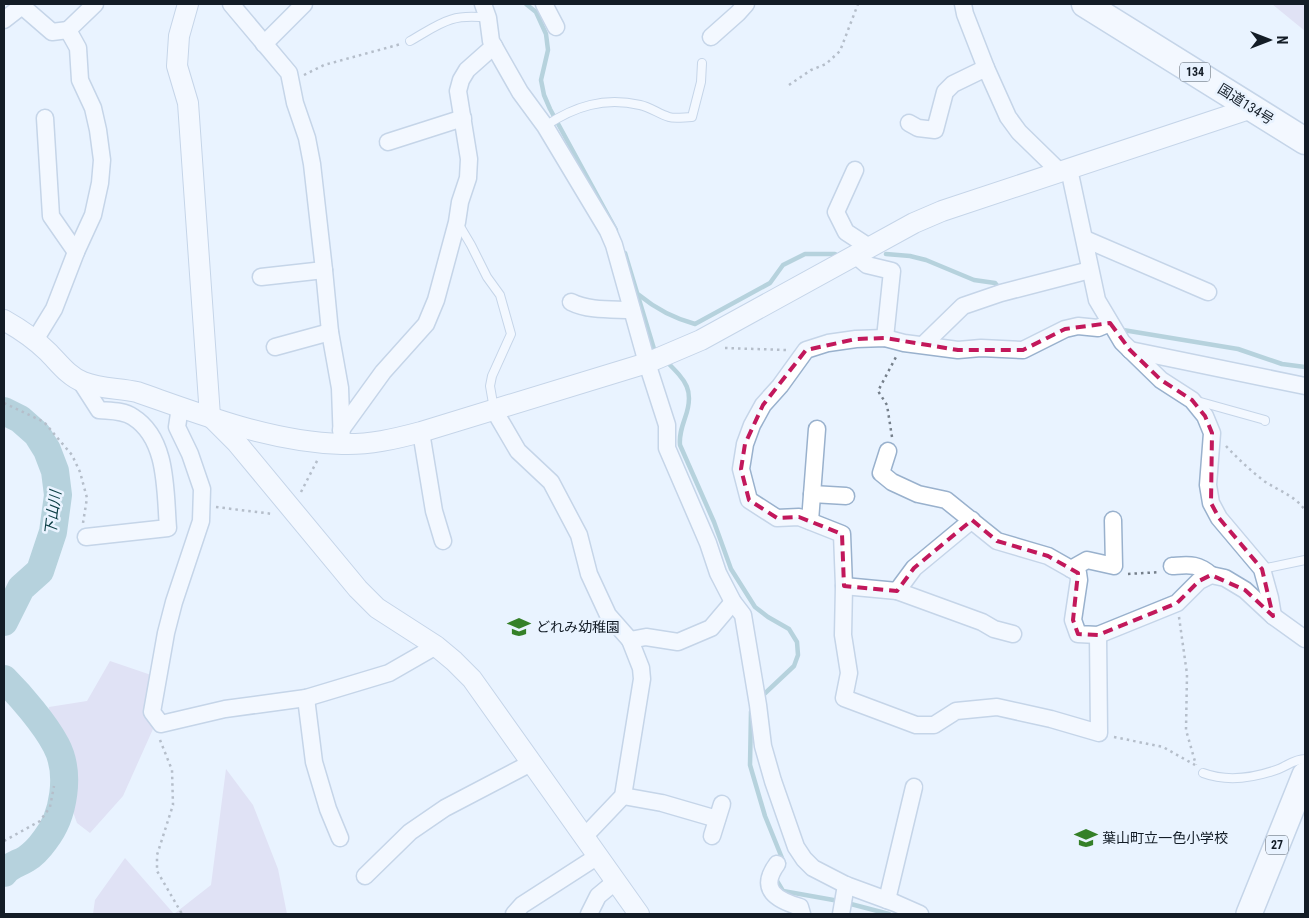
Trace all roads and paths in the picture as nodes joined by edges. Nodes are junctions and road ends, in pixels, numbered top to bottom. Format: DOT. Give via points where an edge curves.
graph roads {
  1 [pos="95,4"];
  2 [pos="188,4"];
  3 [pos="231,4"];
  4 [pos="304,4"];
  5 [pos="544,4"];
  6 [pos="746,4"];
  7 [pos="858,4"];
  8 [pos="963,4"];
  9 [pos="1085,4"];
  10 [pos="22,5"];
  11 [pos="486,11"];
  12 [pos="4,20"];
  13 [pos="556,27"];
  14 [pos="68,30"];
  15 [pos="711,37"];
  16 [pos="410,41"];
  17 [pos="264,44"];
  18 [pos="494,46"];
  19 [pos="702,63"];
  20 [pos="986,68"];
  21 [pos="292,80"];
  22 [pos="789,85"];
  23 [pos="1252,108"];
  24 [pos="45,118"];
  25 [pos="462,118"];
  26 [pos="909,122"];
  27 [pos="548,124"];
  28 [pos="1305,141"];
  29 [pos="388,142"];
  30 [pos="855,170"];
  31 [pos="1065,171"];
  32 [pos="457,222"];
  33 [pos="1085,239"];
  34 [pos="862,251"];
  35 [pos="76,252"];
  36 [pos="324,270"];
  37 [pos="1090,270"];
  38 [pos="262,277"];
  39 [pos="1208,292"];
  40 [pos="571,302"];
  41 [pos="632,310"];
  42 [pos="4,320"];
  43 [pos="1110,323"];
  44 [pos="330,332"];
  45 [pos="886,338"];
  46 [pos="35,340"];
  47 [pos="701,340"];
  48 [pos="904,343"];
  49 [pos="924,344"];
  50 [pos="275,347"];
  51 [pos="806,350"];
  52 [pos="1130,350"];
  53 [pos="655,359"];
  54 [pos="81,382"];
  55 [pos="1305,386"];
  56 [pos="1192,400"];
  57 [pos="4,404"];
  58 [pos="180,406"];
  59 [pos="494,410"];
  60 [pos="210,416"];
  61 [pos="1265,421"];
  62 [pos="817,429"];
  63 [pos="421,432"];
  64 [pos="1212,433"];
  65 [pos="337,439"];
  66 [pos="888,450"];
  67 [pos="812,494"];
  68 [pos="846,496"];
  69 [pos="201,506"];
  70 [pos="1305,510"];
  71 [pos="295,514"];
  72 [pos="972,520"];
  73 [pos="1113,520"];
  74 [pos="810,522"];
  75 [pos="86,537"];
  76 [pos="443,541"];
  77 [pos="1305,560"];
  78 [pos="1071,568"];
  79 [pos="1167,569"];
  80 [pos="1262,569"];
  81 [pos="1124,574"];
  82 [pos="1211,575"];
  83 [pos="844,586"];
  84 [pos="897,591"];
  85 [pos="734,602"];
  86 [pos="1177,603"];
  87 [pos="1273,616"];
  88 [pos="1013,634"];
  89 [pos="1098,634"];
  90 [pos="1305,639"];
  91 [pos="630,640"];
  92 [pos="436,646"];
  93 [pos="306,698"];
  94 [pos="161,724"];
  95 [pos="1099,733"];
  96 [pos="1305,759"];
  97 [pos="531,763"];
  98 [pos="1196,765"];
  99 [pos="1203,773"];
  100 [pos="1305,775"];
  101 [pos="54,786"];
  102 [pos="914,787"];
  103 [pos="623,796"];
  104 [pos="712,836"];
  105 [pos="584,837"];
  106 [pos="340,838"];
  107 [pos="4,842"];
  108 [pos="598,856"];
  109 [pos="777,864"];
  110 [pos="365,876"];
  111 [pos="616,881"];
  112 [pos="843,900"];
  113 [pos="887,900"];
  114 [pos="182,914"];
  115 [pos="514,914"];
  116 [pos="589,914"];
  117 [pos="639,914"];
  118 [pos="802,914"];
  119 [pos="920,914"];
  120 [pos="1249,914"];
  1 -- 14 [label="street"];
  2 -- 60 [label="street" via="179,36 177,66 188,103"];
  3 -- 17 [label="street"];
  4 -- 17 [label="street"];
  5 -- 13 [label="street"];
  6 -- 15 [label="street"];
  7 -- 22 [label="path" via="840,51 826,64"];
  8 -- 20 [label="street"];
  9 -- 23 [label="highway, 国道134号 / 134"];
  10 -- 12 [label="street"];
  10 -- 14 [label="street" via="52,32"];
  11 -- 16 [label="lane" via="446,20"];
  11 -- 18 [label="street"];
  14 -- 35 [label="street" via="78,48 80,80 93,108 102,160 93,215"];
  16 -- 21 [label="path" via="324,66"];
  17 -- 21 [label="street"];
  18 -- 25 [label="street" via="467,70 461,80 458,91"];
  18 -- 27 [label="street" via="520,92"];
  19 -- 27 [label="lane" via="692,117 670,118 641,105 611,102 594,103"];
  20 -- 26 [label="street" via="953,84 945,92 935,130 918,128"];
  20 -- 31 [label="street" via="1018,132"];
  21 -- 36 [label="street" via="312,164"];
  23 -- 28 [label="highway, 国道134号 / 134"];
  23 -- 31 [label="street"];
  24 -- 35 [label="street" via="51,216"];
  25 -- 29 [label="street"];
  25 -- 32 [label="street" via="469,159 468,178"];
  27 -- 41 [label="street" via="608,231"];
  30 -- 34 [label="street" via="836,212 846,232"];
  31 -- 33 [label="street"];
  31 -- 34 [label="street" via="969,200 914,223"];
  32 -- 59 [label="lane" via="500,294 511,334 492,376 490,386"];
  32 -- 65 [label="street" via="436,300 426,324 383,372"];
  33 -- 37 [label="street"];
  33 -- 39 [label="street"];
  34 -- 45 [label="street" via="867,265 892,272"];
  34 -- 47 [label="street"];
  35 -- 46 [label="street" via="54,309"];
  36 -- 38 [label="street"];
  36 -- 44 [label="street"];
  37 -- 43 [label="street" via="1097,300"];
  37 -- 49 [label="street" via="963,306"];
  40 -- 41 [label="street" via="588,308"];
  41 -- 53 [label="street"];
  42 -- 46 [label="street"];
  43 -- 49 [label="street" via="1098,328 1078,326 1065,329 1023,350 958,350"];
  43 -- 52 [label="street"];
  44 -- 50 [label="street"];
  44 -- 65 [label="street" via="340,388"];
  45 -- 48 [label="street"];
  45 -- 51 [label="street" via="847,340"];
  46 -- 54 [label="street" via="66,372"];
  47 -- 51 [label="path" via="724,348"];
  47 -- 53 [label="street"];
  48 -- 49 [label="street"];
  48 -- 66 [label="path" via="878,391 887,405 892,440"];
  51 -- 74 [label="street" via="763,405 752,425 741,469 749,500 777,518 799,517"];
  52 -- 55 [label="street"];
  52 -- 56 [label="street" via="1161,380"];
  53 -- 59 [label="street"];
  53 -- 85 [label="street" via="667,425 667,448 718,573"];
  54 -- 58 [label="street" via="124,389"];
  54 -- 75 [label="street" via="99,410 123,412 133,417 157,447 168,528"];
  56 -- 61 [label="lane"];
  56 -- 64 [label="street" via="1205,416"];
  57 -- 75 [label="path" via="44,422 72,455 87,498 83,523"];
  58 -- 60 [label="street"];
  58 -- 69 [label="street" via="177,428 202,489"];
  59 -- 63 [label="street"];
  59 -- 91 [label="street" via="518,451 551,482 579,534 588,574 608,615"];
  60 -- 65 [label="street" via="262,433 308,441"];
  60 -- 71 [label="street" via="237,443"];
  62 -- 67 [label="street"];
  63 -- 65 [label="street" via="390,440"];
  63 -- 76 [label="street" via="434,511"];
  64 -- 70 [label="path" via="1240,462 1265,482 1298,500"];
  64 -- 80 [label="street" via="1208,484 1211,503 1219,518"];
  65 -- 71 [label="path"];
  66 -- 72 [label="street" via="881,473 918,494 946,500"];
  67 -- 68 [label="street"];
  67 -- 74 [label="street"];
  69 -- 71 [label="path"];
  69 -- 94 [label="street" via="200,521 166,633 152,712"];
  71 -- 92 [label="street" via="377,608"];
  72 -- 78 [label="street" via="997,540 1048,556"];
  72 -- 84 [label="street" via="914,568"];
  73 -- 78 [label="street" via="1114,566 1086,560"];
  74 -- 83 [label="street" via="842,534"];
  77 -- 80 [label="lane"];
  78 -- 89 [label="street" via="1078,573 1079,580 1073,620 1078,634"];
  79 -- 81 [label="path"];
  79 -- 82 [label="street" via="1192,565 1202,567"];
  80 -- 87 [label="street"];
  82 -- 86 [label="street" via="1199,581"];
  82 -- 87 [label="street" via="1225,578 1245,590"];
  83 -- 84 [label="street"];
  83 -- 95 [label="street" via="844,635 849,673 844,698 916,725 934,725 956,711 996,707"];
  84 -- 88 [label="street"];
  85 -- 91 [label="street" via="712,628 678,642 646,637"];
  85 -- 112 [label="street" via="743,615 763,746 796,847"];
  86 -- 89 [label="street"];
  86 -- 98 [label="path" via="1187,674 1186,730"];
  87 -- 90 [label="street"];
  89 -- 95 [label="street"];
  91 -- 103 [label="street" via="642,679"];
  92 -- 93 [label="street" via="389,673"];
  92 -- 97 [label="street" via="472,679"];
  93 -- 94 [label="street" via="225,709"];
  93 -- 106 [label="street" via="314,762"];
  94 -- 114 [label="path" via="160,740 172,770 173,806 157,855 157,871"];
  95 -- 98 [label="path" via="1163,746"];
  96 -- 99 [label="lane" via="1251,777 1228,779"];
  97 -- 105 [label="street"];
  97 -- 110 [label="street" via="445,808 410,832"];
  98 -- 99 [label="path"];
  100 -- 120 [label="main road, 27"];
  101 -- 107 [label="path" via="50,807 40,821"];
  102 -- 113 [label="street"];
  103 -- 104 [label="street" via="720,811"];
  103 -- 105 [label="street"];
  105 -- 108 [label="street"];
  108 -- 111 [label="street"];
  108 -- 115 [label="street" via="522,905"];
  109 -- 118 [label="street" via="769,882 772,894 782,902 800,907"];
  111 -- 116 [label="street" via="598,896"];
  111 -- 117 [label="street"];
  112 -- 113 [label="street"];
  113 -- 119 [label="street"];
}
